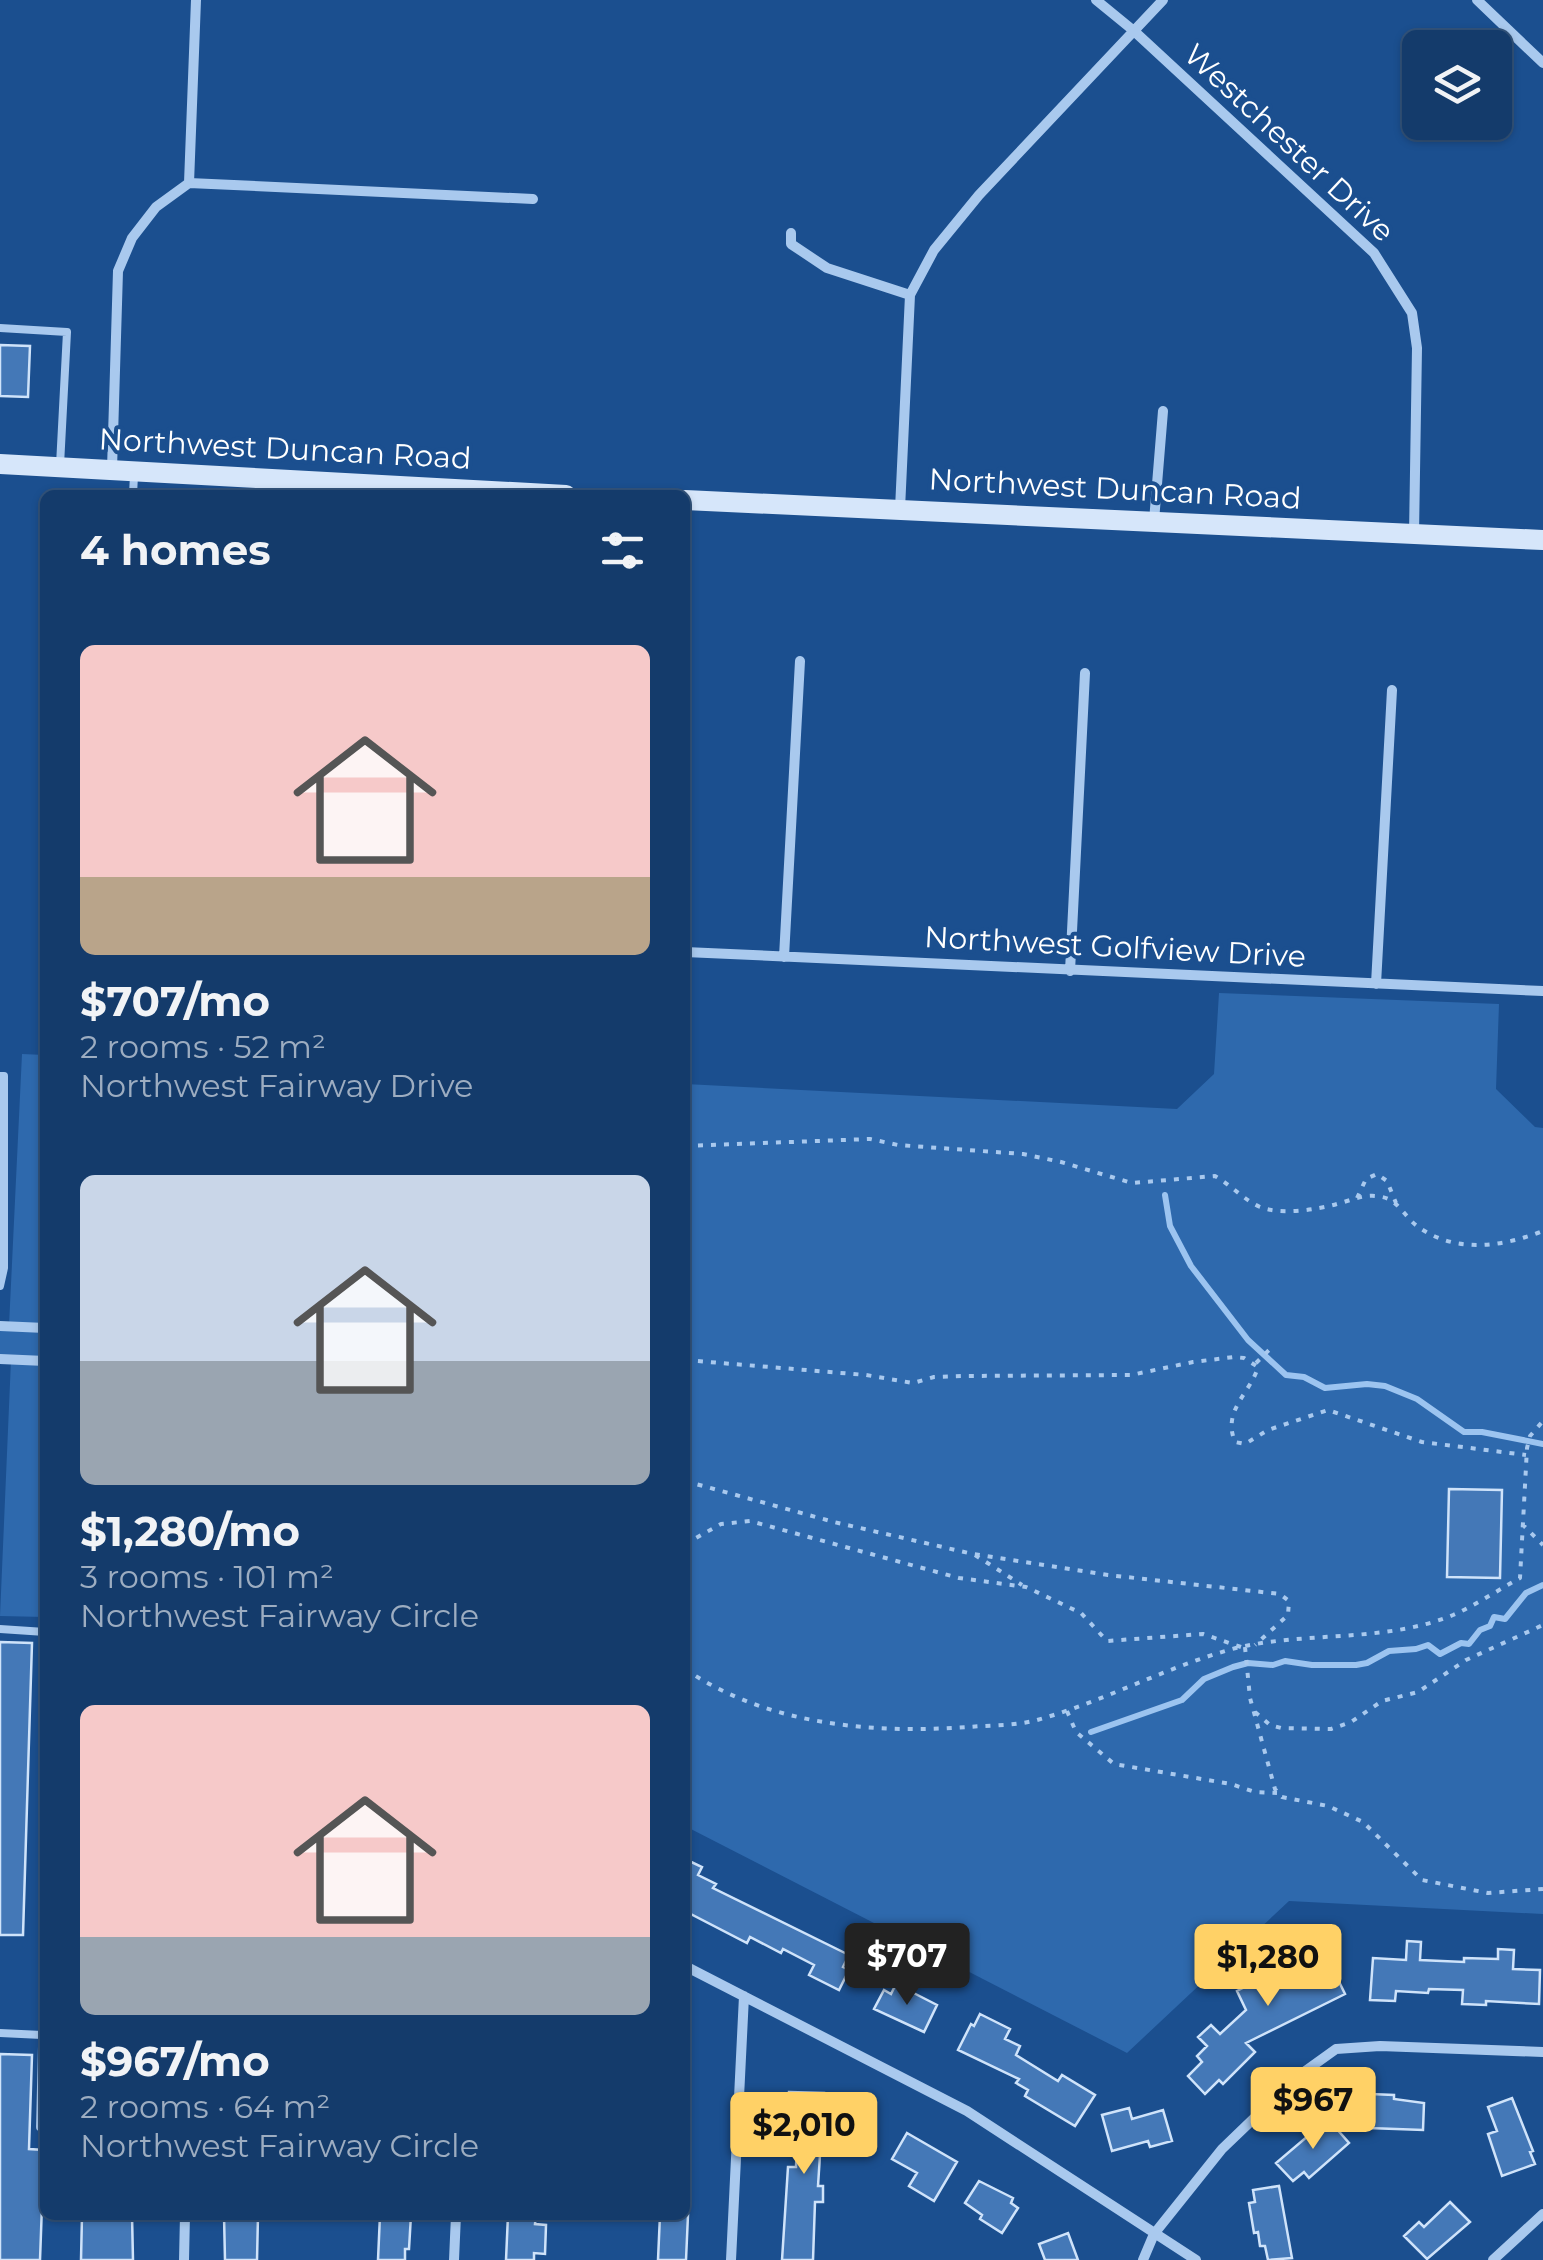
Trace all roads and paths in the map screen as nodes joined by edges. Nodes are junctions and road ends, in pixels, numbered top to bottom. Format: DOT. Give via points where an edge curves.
graph roads {
  1 [pos="196,0"];
  2 [pos="1096,0"];
  3 [pos="1163,0"];
  4 [pos="1477,0"];
  5 [pos="1134,31"];
  6 [pos="1543,62"];
  7 [pos="189,184"];
  8 [pos="533,199"];
  9 [pos="791,233"];
  10 [pos="910,295"];
  11 [pos="0,328"];
  12 [pos="1163,410"];
  13 [pos="0,464"];
  14 [pos="60,466"];
  15 [pos="112,469"];
  16 [pos="134,470"];
  17 [pos="353,489"];
  18 [pos="134,490"];
  19 [pos="389,490"];
  20 [pos="690,500"];
  21 [pos="900,509"];
  22 [pos="1154,521"];
  23 [pos="1414,534"];
  24 [pos="1543,540"];
  25 [pos="800,662"];
  26 [pos="1085,673"];
  27 [pos="1392,690"];
  28 [pos="690,952"];
  29 [pos="784,957"];
  30 [pos="1070,970"];
  31 [pos="1376,984"];
  32 [pos="1543,992"];
  33 [pos="0,1076"];
  34 [pos="690,1146"];
  35 [pos="1357,1198"];
  36 [pos="1396,1203"];
  37 [pos="1543,1231"];
  38 [pos="0,1286"];
  39 [pos="0,1326"];
  40 [pos="40,1328"];
  41 [pos="1269,1350"];
  42 [pos="0,1359"];
  43 [pos="690,1360"];
  44 [pos="40,1361"];
  45 [pos="1256,1363"];
  46 [pos="1543,1421"];
  47 [pos="1526,1452"];
  48 [pos="690,1482"];
  49 [pos="1522,1524"];
  50 [pos="690,1541"];
  51 [pos="1543,1546"];
  52 [pos="974,1554"];
  53 [pos="1026,1587"];
  54 [pos="1543,1625"];
  55 [pos="0,1629"];
  56 [pos="40,1632"];
  57 [pos="1254,1645"];
  58 [pos="1243,1647"];
  59 [pos="690,1671"];
  60 [pos="1253,1710"];
  61 [pos="1067,1711"];
  62 [pos="1277,1793"];
  63 [pos="1543,1889"];
  64 [pos="690,1969"];
  65 [pos="744,1996"];
  66 [pos="0,2034"];
  67 [pos="40,2035"];
  68 [pos="1543,2052"];
  69 [pos="1543,2214"];
  70 [pos="185,2220"];
  71 [pos="456,2220"];
  72 [pos="1154,2234"];
  73 [pos="184,2260"];
  74 [pos="454,2260"];
  75 [pos="731,2260"];
  76 [pos="1143,2260"];
  77 [pos="1196,2260"];
  78 [pos="1493,2260"];
  1 -- 7 [label="street"];
  2 -- 5 [label="street, Westchester Drive"];
  3 -- 5 [label="street"];
  4 -- 6 [label="street"];
  5 -- 10 [label="street" via="979,195 934,250"];
  5 -- 23 [label="street, Westchester Drive" via="1374,253 1398,286 1412,313 1417,348"];
  7 -- 8 [label="street"];
  7 -- 15 [label="street" via="156,207 132,238 118,272"];
  9 -- 10 [label="street" via="791,244 827,268"];
  10 -- 21 [label="street"];
  11 -- 14 [label="lane" via="67,332"];
  12 -- 22 [label="street"];
  13 -- 14 [label="street, Northwest Duncan Road"];
  14 -- 15 [label="street, Northwest Duncan Road"];
  15 -- 16 [label="street, Northwest Duncan Road"];
  16 -- 17 [label="street, Northwest Duncan Road"];
  16 -- 18 [label="lane"];
  17 -- 19 [label="street, Northwest Duncan Road"];
  20 -- 21 [label="street, Northwest Duncan Road"];
  21 -- 22 [label="street, Northwest Duncan Road"];
  22 -- 23 [label="street, Northwest Duncan Road"];
  23 -- 24 [label="street, Northwest Duncan Road"];
  25 -- 29 [label="street"];
  26 -- 30 [label="street"];
  27 -- 31 [label="street"];
  28 -- 29 [label="street, Northwest Golfview Drive"];
  29 -- 30 [label="street, Northwest Golfview Drive"];
  30 -- 31 [label="street, Northwest Golfview Drive"];
  31 -- 32 [label="street, Northwest Golfview Drive"];
  33 -- 38 [label="lane"];
  34 -- 35 [label="path" via="870,1139 1042,1157 1132,1184 1215,1176 1270,1209 1320,1208"];
  35 -- 36 [label="path"];
  35 -- 36 [label="path" via="1366,1179 1378,1174"];
  36 -- 37 [label="path" via="1420,1228 1450,1242 1491,1246"];
  39 -- 40 [label="street"];
  41 -- 45 [label="path"];
  42 -- 44 [label="street"];
  43 -- 45 [label="path" via="913,1383 934,1377 1131,1375 1234,1357"];
  45 -- 47 [label="path" via="1234,1411 1236,1442 1328,1410 1422,1442"];
  46 -- 47 [label="path"];
  47 -- 49 [label="path"];
  48 -- 52 [label="path"];
  49 -- 51 [label="path"];
  49 -- 57 [label="path" via="1520,1578 1452,1616 1394,1630"];
  50 -- 53 [label="path" via="741,1520 959,1578"];
  52 -- 53 [label="path"];
  52 -- 57 [label="path" via="1280,1594 1288,1615"];
  53 -- 58 [label="path" via="1081,1613 1107,1641 1204,1634"];
  54 -- 60 [label="path" via="1466,1660 1418,1692 1382,1701 1331,1729 1281,1728"];
  55 -- 56 [label="lane"];
  57 -- 58 [label="path"];
  58 -- 60 [label="path"];
  58 -- 61 [label="path"];
  59 -- 61 [label="path" via="732,1695 835,1725 904,1732 1030,1722"];
  60 -- 62 [label="path"];
  61 -- 62 [label="path" via="1076,1732 1114,1764"];
  62 -- 63 [label="path" via="1363,1822 1422,1880 1488,1893"];
  64 -- 65 [label="street"];
  65 -- 72 [label="street" via="967,2111"];
  65 -- 75 [label="street"];
  66 -- 67 [label="lane"];
  68 -- 72 [label="street" via="1336,2048 1222,2148"];
  69 -- 78 [label="street"];
  70 -- 73 [label="street"];
  71 -- 74 [label="street"];
  72 -- 76 [label="street"];
  72 -- 77 [label="street"];
}
